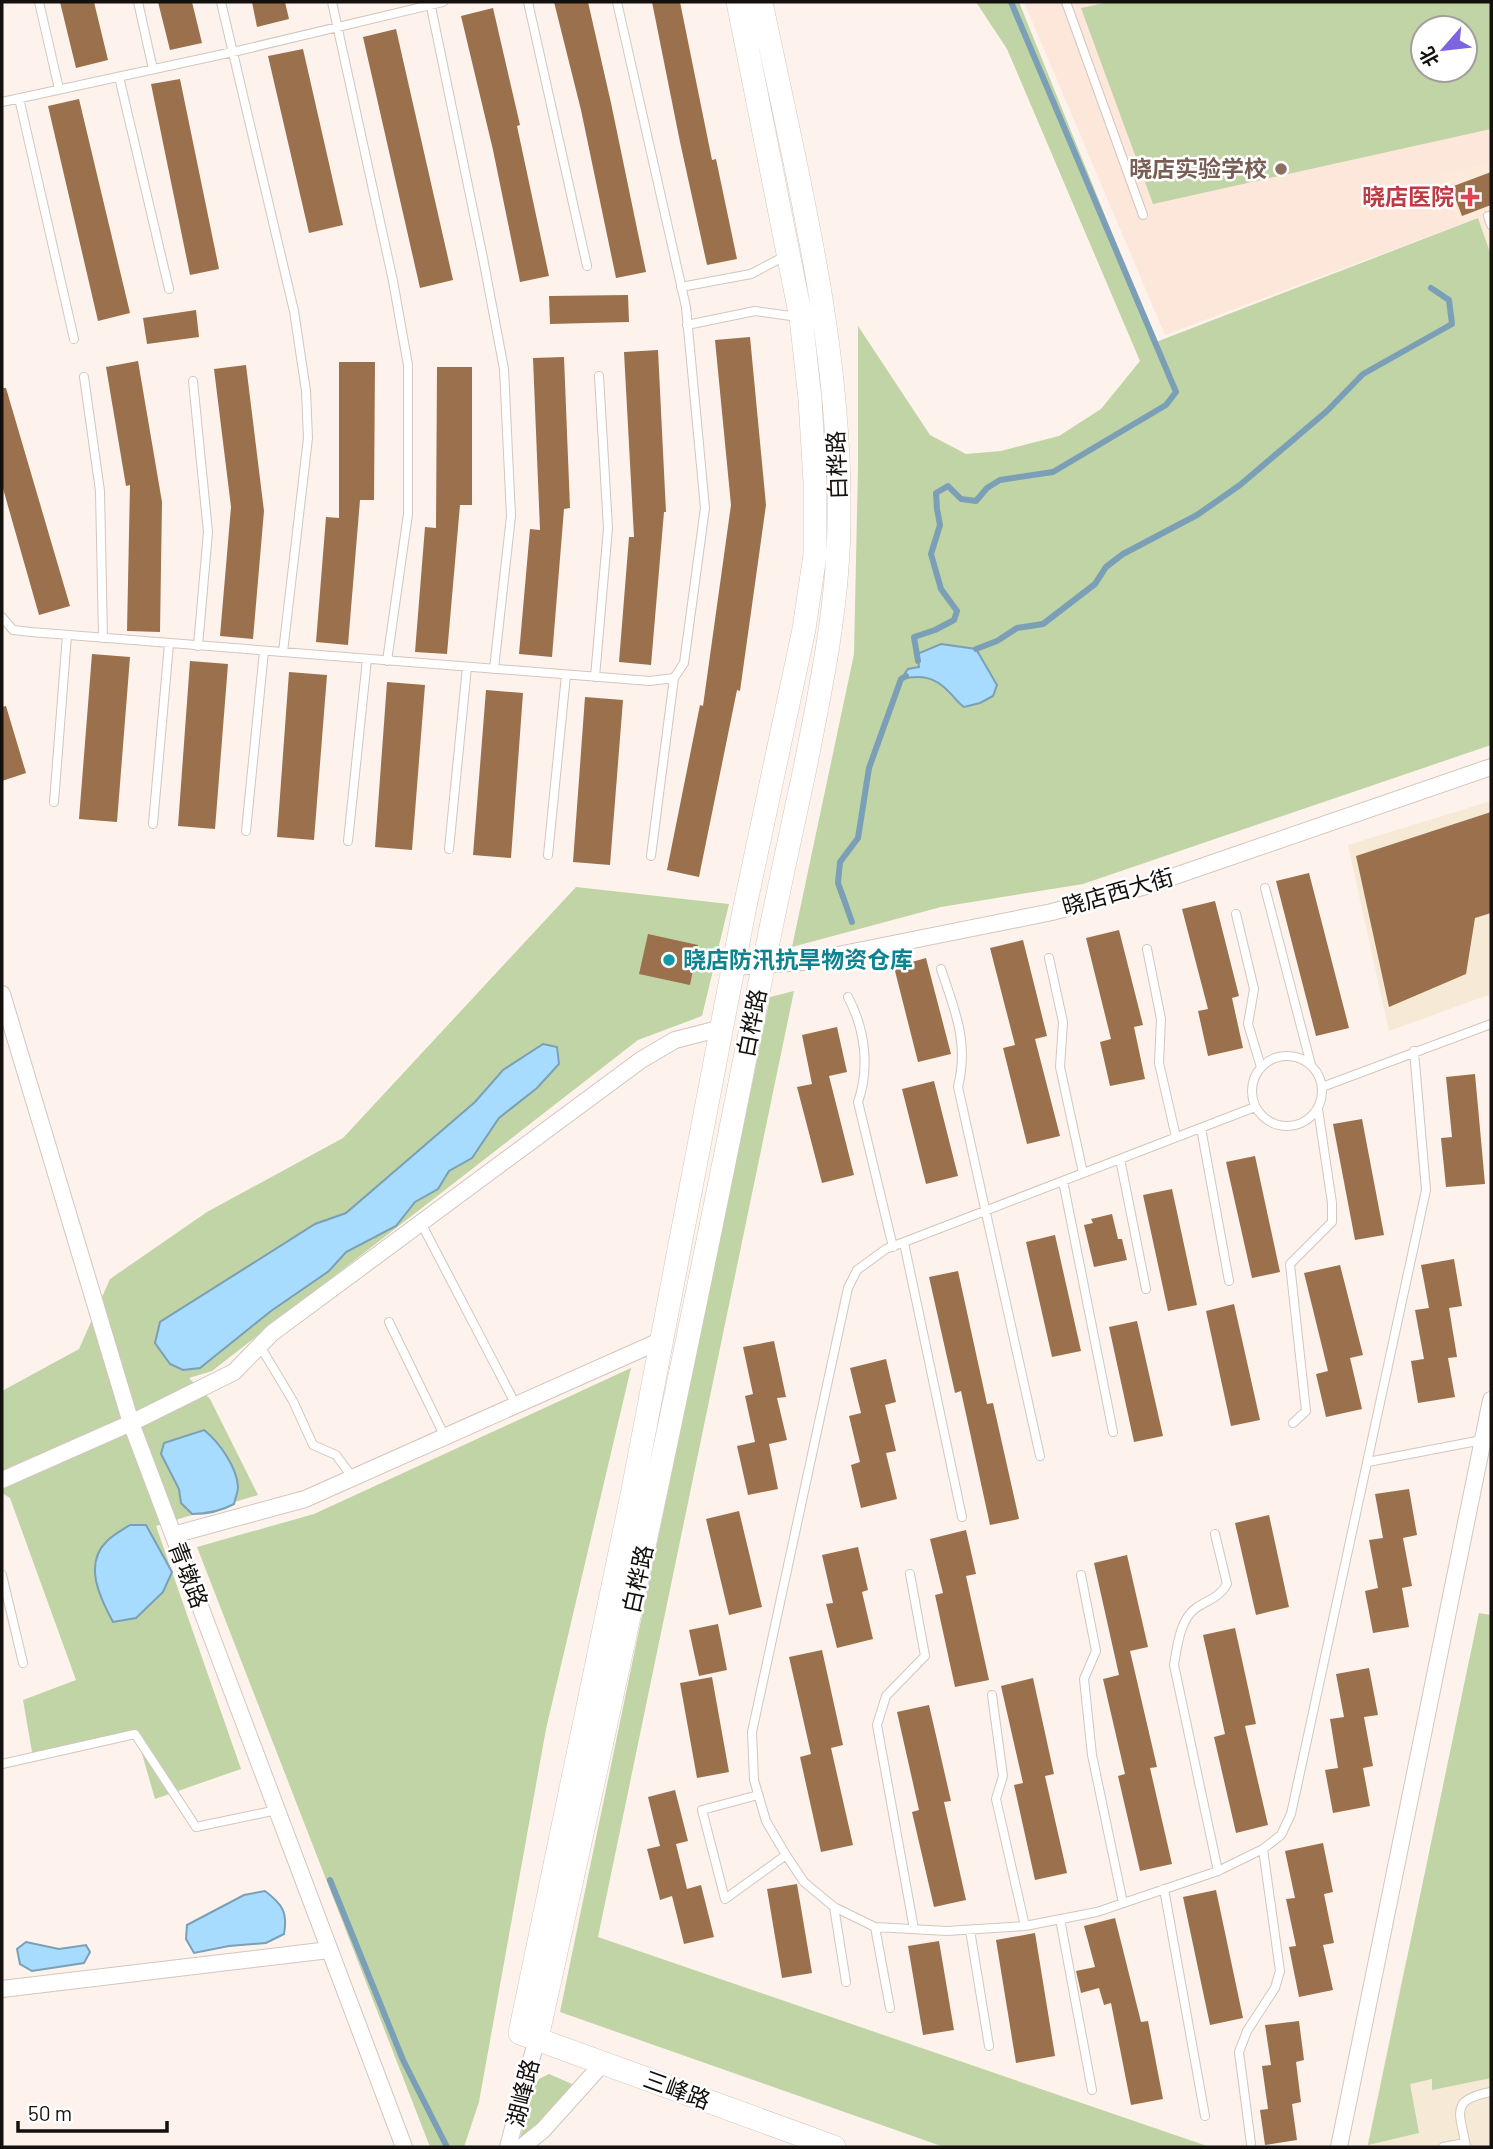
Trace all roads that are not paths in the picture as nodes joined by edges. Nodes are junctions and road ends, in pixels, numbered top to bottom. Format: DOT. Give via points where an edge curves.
graph roads {
  1 [pos="39,2"];
  2 [pos="138,2"];
  3 [pos="221,2"];
  4 [pos="332,2"];
  5 [pos="443,2"];
  6 [pos="528,2"];
  7 [pos="617,2"];
  8 [pos="738,2"];
  9 [pos="761,2"];
  10 [pos="1066,2"];
  11 [pos="430,3"];
  12 [pos="337,27"];
  13 [pos="233,52"];
  14 [pos="153,69"];
  15 [pos="119,76"];
  16 [pos="59,89"];
  17 [pos="19,98"];
  18 [pos="2,102"];
  19 [pos="1143,215"];
  20 [pos="1488,216"];
  21 [pos="1491,225"];
  22 [pos="812,250"];
  23 [pos="789,254"];
  24 [pos="587,266"];
  25 [pos="681,287"];
  26 [pos="169,289"];
  27 [pos="812,316"];
  28 [pos="687,324"];
  29 [pos="74,339"];
  30 [pos="599,376"];
  31 [pos="84,377"];
  32 [pos="193,381"];
  33 [pos="2,617"];
  34 [pos="67,635"];
  35 [pos="103,638"];
  36 [pos="169,644"];
  37 [pos="198,646"];
  38 [pos="264,651"];
  39 [pos="283,652"];
  40 [pos="367,659"];
  41 [pos="387,660"];
  42 [pos="467,667"];
  43 [pos="494,669"];
  44 [pos="566,675"];
  45 [pos="595,677"];
  46 [pos="674,678"];
  47 [pos="1491,767"];
  48 [pos="54,802"];
  49 [pos="153,824"];
  50 [pos="246,831"];
  51 [pos="348,841"];
  52 [pos="449,849"];
  53 [pos="548,855"];
  54 [pos="651,856"];
  55 [pos="1265,888"];
  56 [pos="1236,915"];
  57 [pos="1147,948"];
  58 [pos="1049,958"];
  59 [pos="764,965"];
  60 [pos="733,967"];
  61 [pos="941,969"];
  62 [pos="2,994"];
  63 [pos="848,997"];
  64 [pos="1491,1024"];
  65 [pos="722,1028"];
  66 [pos="1414,1051"];
  67 [pos="1311,1065"];
  68 [pos="1261,1068"];
  69 [pos="1322,1087"];
  70 [pos="1255,1107"];
  71 [pos="1318,1109"];
  72 [pos="1201,1128"];
  73 [pos="1176,1137"];
  74 [pos="1120,1159"];
  75 [pos="1083,1173"];
  76 [pos="1063,1181"];
  77 [pos="986,1211"];
  78 [pos="421,1223"];
  79 [pos="904,1243"];
  80 [pos="893,1247"];
  81 [pos="1229,1281"];
  82 [pos="1146,1289"];
  83 [pos="389,1322"];
  84 [pos="662,1340"];
  85 [pos="260,1346"];
  86 [pos="516,1405"];
  87 [pos="1490,1409"];
  88 [pos="131,1423"];
  89 [pos="1293,1423"];
  90 [pos="1114,1432"];
  91 [pos="445,1437"];
  92 [pos="1483,1439"];
  93 [pos="1040,1456"];
  94 [pos="1368,1462"];
  95 [pos="353,1478"];
  96 [pos="2,1480"];
  97 [pos="962,1517"];
  98 [pos="1215,1534"];
  99 [pos="173,1535"];
  100 [pos="910,1574"];
  101 [pos="1081,1575"];
  102 [pos="2,1576"];
  103 [pos="23,1663"];
  104 [pos="992,1695"];
  105 [pos="2,1764"];
  106 [pos="758,1795"];
  107 [pos="276,1810"];
  108 [pos="1264,1849"];
  109 [pos="786,1855"];
  110 [pos="1218,1871"];
  111 [pos="1164,1889"];
  112 [pos="1123,1903"];
  113 [pos="834,1907"];
  114 [pos="1060,1919"];
  115 [pos="1025,1926"];
  116 [pos="875,1927"];
  117 [pos="914,1929"];
  118 [pos="970,1930"];
  119 [pos="329,1950"];
  120 [pos="846,1982"];
  121 [pos="2,1989"];
  122 [pos="890,2008"];
  123 [pos="529,2036"];
  124 [pos="989,2046"];
  125 [pos="604,2063"];
  126 [pos="1092,2090"];
  127 [pos="1491,2092"];
  128 [pos="1205,2116"];
  129 [pos="1251,2144"];
  130 [pos="1465,2145"];
  131 [pos="404,2147"];
  132 [pos="508,2147"];
  133 [pos="522,2147"];
  134 [pos="834,2147"];
  135 [pos="1339,2147"];
  136 [pos="1443,2147"];
  1 -- 16 [label="lane"];
  2 -- 14 [label="lane"];
  3 -- 13 [label="lane"];
  4 -- 12 [label="lane"];
  5 -- 11 [label="lane"];
  6 -- 24 [label="lane"];
  7 -- 25 [label="lane"];
  8 -- 23 [label="street, 白桦路"];
  9 -- 22 [label="street, 白桦路"];
  10 -- 19 [label="lane"];
  11 -- 12 [label="lane"];
  11 -- 43 [label="lane" via="504,369 511,516"];
  12 -- 13 [label="lane"];
  12 -- 41 [label="lane" via="408,365 408,514"];
  13 -- 14 [label="lane"];
  13 -- 39 [label="lane" via="294,311 306,390 308,438"];
  14 -- 15 [label="lane"];
  15 -- 16 [label="lane"];
  15 -- 26 [label="lane"];
  16 -- 17 [label="lane"];
  17 -- 18 [label="lane"];
  17 -- 29 [label="lane"];
  20 -- 21 [label="lane"];
  22 -- 23 [label="lane"];
  22 -- 27 [label="street, 白桦路"];
  23 -- 25 [label="lane" via="751,274"];
  23 -- 27 [label="street, 白桦路"];
  25 -- 28 [label="lane"];
  27 -- 28 [label="lane" via="755,311"];
  27 -- 59 [label="street, 白桦路" via="838,443 836,577 827,664"];
  27 -- 60 [label="street, 白桦路" via="815,555 804,629"];
  28 -- 46 [label="lane" via="705,508 684,663"];
  30 -- 45 [label="lane" via="608,528"];
  31 -- 35 [label="lane" via="100,491"];
  32 -- 37 [label="lane" via="208,532"];
  33 -- 34 [label="lane" via="13,630"];
  34 -- 35 [label="lane"];
  34 -- 48 [label="lane"];
  35 -- 36 [label="lane"];
  36 -- 37 [label="lane"];
  36 -- 49 [label="lane"];
  37 -- 38 [label="lane"];
  38 -- 39 [label="lane"];
  38 -- 50 [label="lane"];
  39 -- 40 [label="lane"];
  40 -- 41 [label="lane"];
  40 -- 51 [label="lane"];
  41 -- 42 [label="lane"];
  42 -- 43 [label="lane"];
  42 -- 52 [label="lane"];
  43 -- 44 [label="lane"];
  44 -- 45 [label="lane"];
  44 -- 53 [label="lane"];
  45 -- 46 [label="lane"];
  46 -- 54 [label="lane"];
  47 -- 59 [label="street, 晓店西大街" via="1146,886 1052,912 803,962"];
  55 -- 67 [label="lane"];
  56 -- 68 [label="lane" via="1254,989 1248,1024"];
  57 -- 73 [label="lane" via="1161,1019 1159,1063"];
  58 -- 75 [label="lane" via="1063,1022 1060,1067"];
  59 -- 60 [label="street, 晓店西大街"];
  59 -- 123 [label="street, 白桦路" via="695,1315"];
  60 -- 65 [label="street, 白桦路"];
  61 -- 77 [label="lane" via="964,1045 958,1087"];
  62 -- 88 [label="street, 青墩路"];
  63 -- 80 [label="lane" via="865,1056 858,1102"];
  64 -- 66 [label="lane"];
  65 -- 78 [label="street" via="674,1041 641,1060"];
  65 -- 84 [label="street, 白桦路"];
  66 -- 69 [label="lane"];
  66 -- 94 [label="lane" via="1426,1189"];
  67 -- 68 [label="lane" via="1289,1056 1276,1057"];
  67 -- 69 [label="lane"];
  68 -- 70 [label="lane" via="1252,1082"];
  69 -- 71 [label="lane"];
  70 -- 71 [label="lane" via="1268,1122 1290,1127 1311,1118"];
  70 -- 72 [label="lane"];
  71 -- 89 [label="lane" via="1332,1222 1290,1264 1306,1411"];
  72 -- 73 [label="lane"];
  72 -- 81 [label="lane"];
  73 -- 74 [label="lane"];
  74 -- 75 [label="lane"];
  74 -- 82 [label="lane"];
  75 -- 76 [label="lane"];
  76 -- 77 [label="lane"];
  76 -- 90 [label="lane"];
  77 -- 79 [label="lane"];
  77 -- 93 [label="lane"];
  78 -- 85 [label="street"];
  78 -- 86 [label="lane"];
  79 -- 80 [label="lane"];
  79 -- 97 [label="lane"];
  80 -- 106 [label="lane" via="857,1270 848,1288 752,1732"];
  83 -- 91 [label="lane"];
  84 -- 86 [label="street"];
  84 -- 123 [label="street, 白桦路"];
  85 -- 88 [label="street" via="234,1372"];
  85 -- 95 [label="lane" via="313,1445 337,1455"];
  86 -- 91 [label="street"];
  87 -- 92 [label="street"];
  88 -- 96 [label="street"];
  88 -- 99 [label="street, 青墩路"];
  91 -- 95 [label="street"];
  92 -- 94 [label="lane"];
  92 -- 135 [label="street"];
  94 -- 108 [label="lane" via="1291,1814 1281,1835"];
  95 -- 99 [label="street" via="305,1499"];
  98 -- 110 [label="lane" via="1227,1584 1222,1593 1193,1610 1178,1641 1174,1665"];
  99 -- 107 [label="street, 青墩路"];
  100 -- 117 [label="lane" via="925,1656 886,1696 877,1725"];
  101 -- 112 [label="lane" via="1096,1651 1084,1679 1092,1755"];
  102 -- 103 [label="lane"];
  104 -- 115 [label="lane" via="1003,1776 996,1799"];
  105 -- 107 [label="lane" via="135,1734 196,1827"];
  106 -- 109 [label="lane" via="766,1821"];
  106 -- 109 [label="lane" via="702,1811 724,1899"];
  107 -- 119 [label="street, 青墩路"];
  108 -- 110 [label="lane"];
  108 -- 129 [label="lane" via="1280,1971 1239,2052"];
  109 -- 113 [label="lane" via="804,1882"];
  110 -- 111 [label="lane"];
  111 -- 112 [label="lane"];
  111 -- 128 [label="lane"];
  112 -- 114 [label="lane"];
  113 -- 116 [label="lane"];
  113 -- 120 [label="lane"];
  114 -- 115 [label="lane"];
  114 -- 126 [label="lane"];
  115 -- 118 [label="lane"];
  116 -- 117 [label="lane"];
  116 -- 122 [label="lane"];
  117 -- 118 [label="lane"];
  118 -- 124 [label="lane"];
  119 -- 121 [label="street"];
  119 -- 131 [label="street, 青墩路"];
  123 -- 125 [label="street, 三峰路"];
  123 -- 132 [label="street, 湖峰路"];
  125 -- 133 [label="street"];
  125 -- 134 [label="street, 三峰路"];
  127 -- 130 [label="lane" via="1463,2101"];
  130 -- 136 [label="lane"];
}
